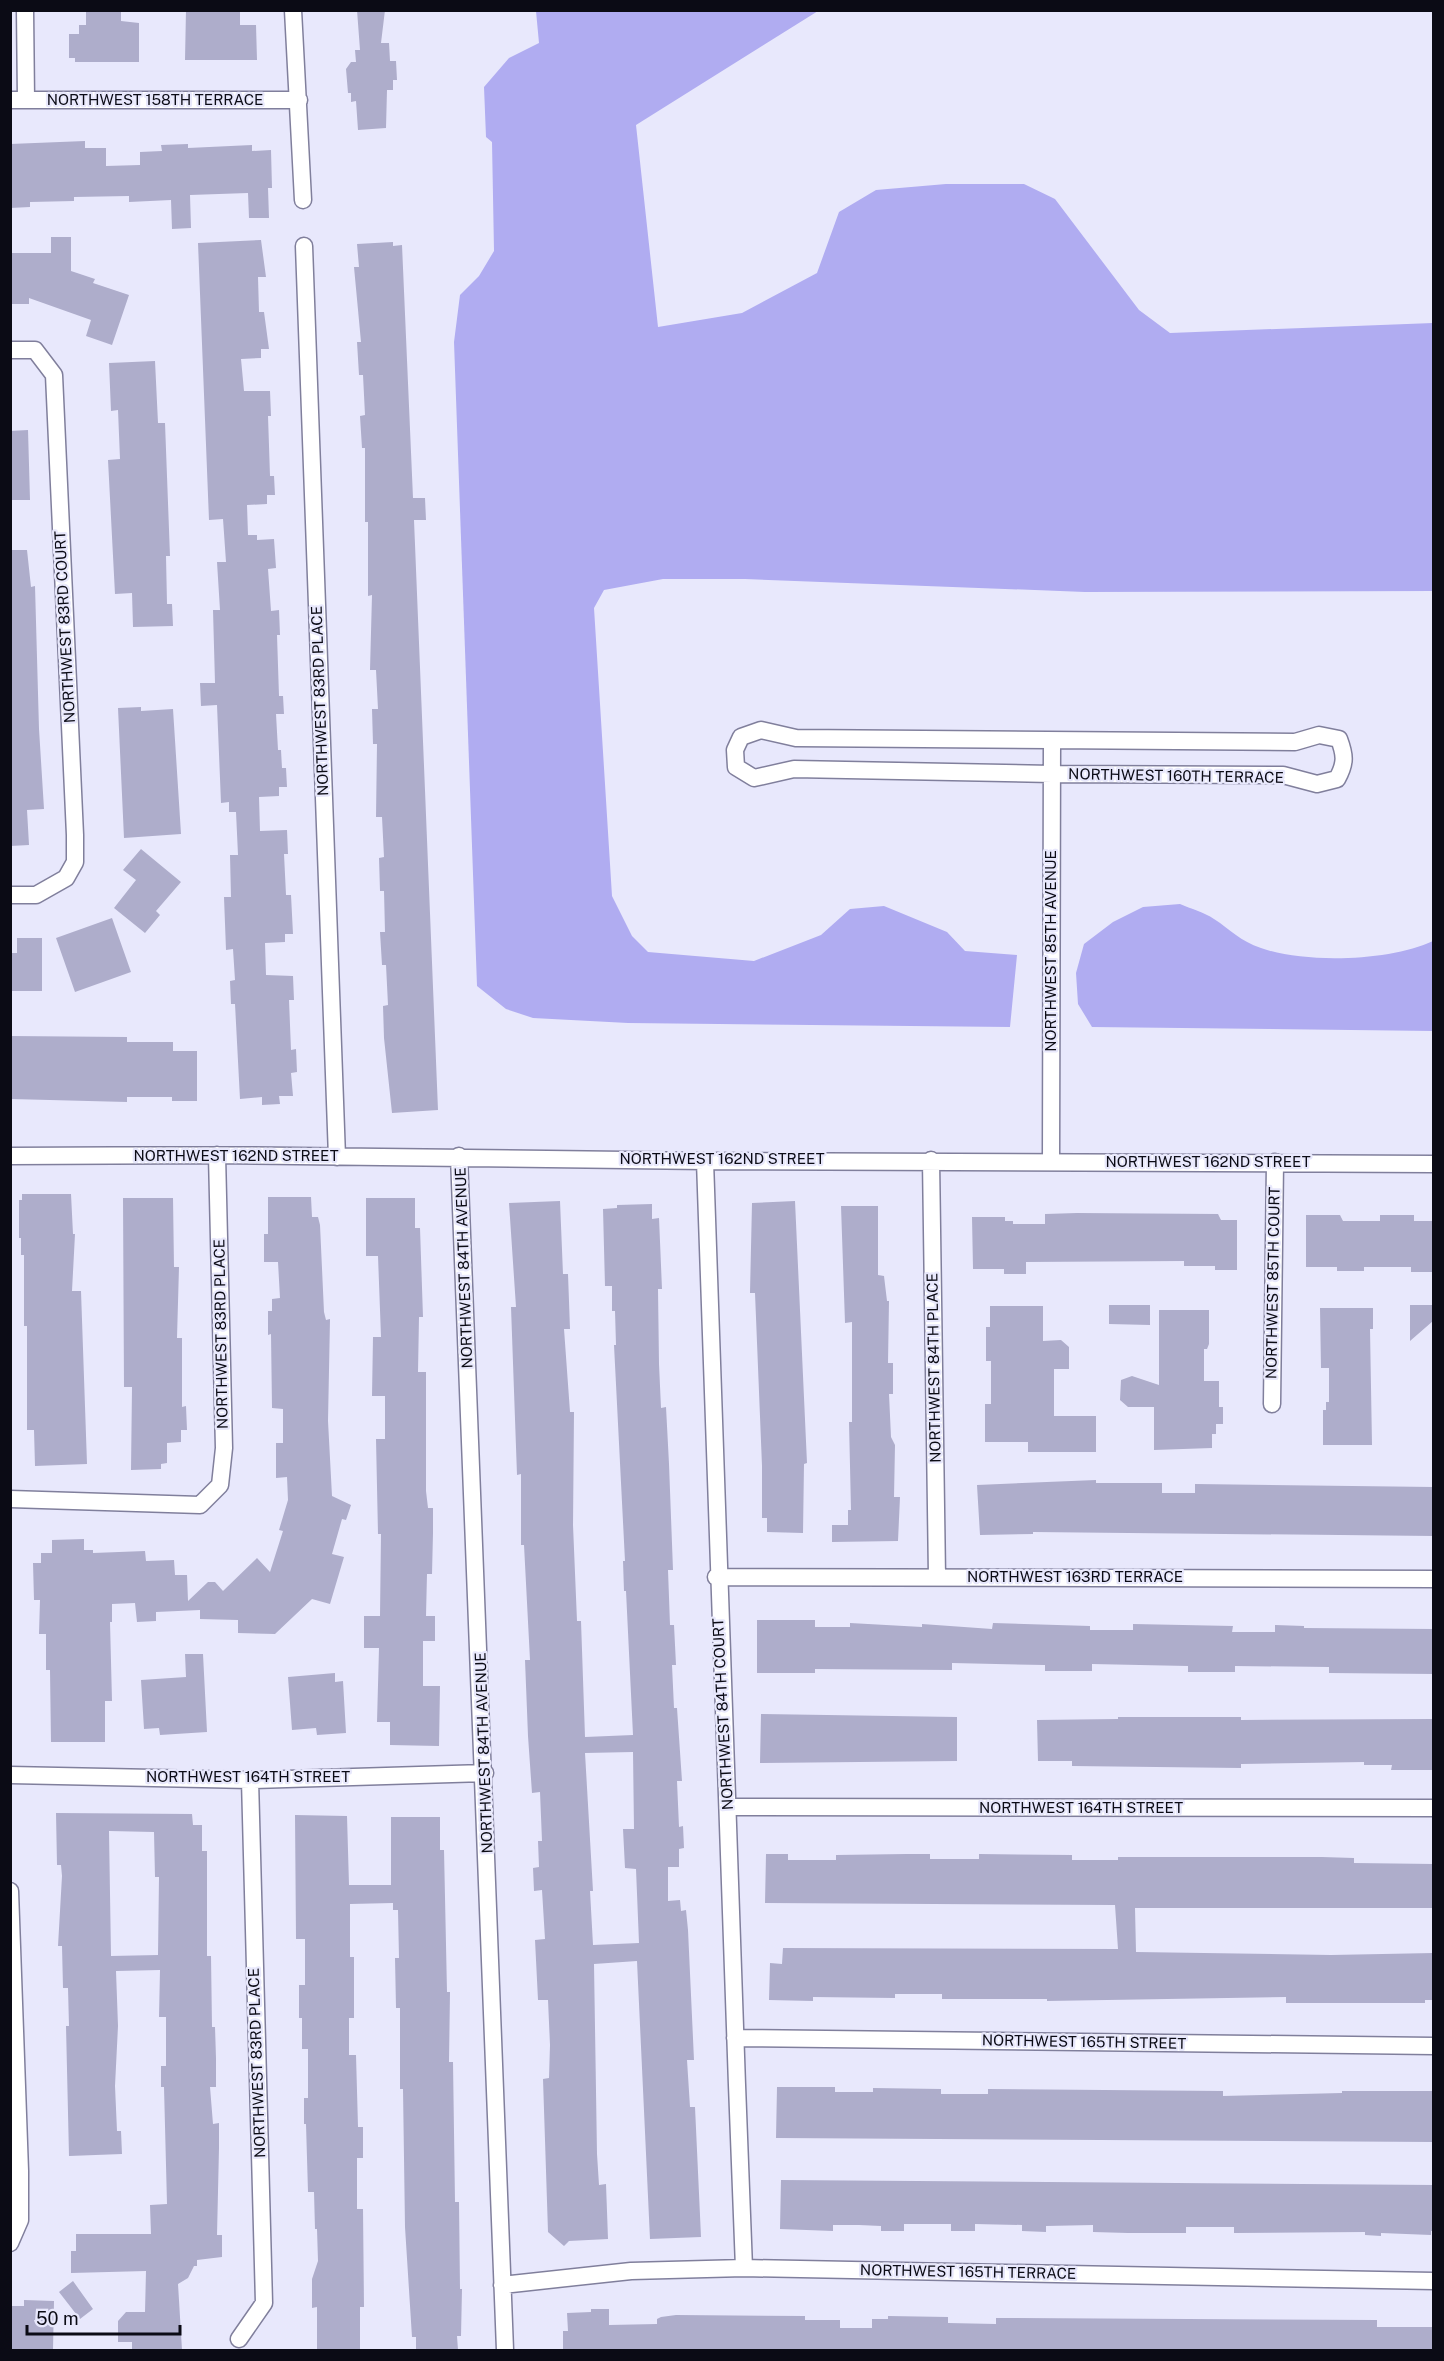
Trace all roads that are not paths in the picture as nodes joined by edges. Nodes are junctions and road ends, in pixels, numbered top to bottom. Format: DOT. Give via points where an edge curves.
graph roads {
  1 [pos="25,10"];
  2 [pos="293,10"];
  3 [pos="18,100"];
  4 [pos="299,100"];
  5 [pos="303,200"];
  6 [pos="304,246"];
  7 [pos="10,350"];
  8 [pos="1052,742"];
  9 [pos="1052,774"];
  10 [pos="10,895"];
  11 [pos="217,1155"];
  12 [pos="10,1156"];
  13 [pos="459,1156"];
  14 [pos="337,1157"];
  15 [pos="931,1160"];
  16 [pos="705,1161"];
  17 [pos="1051,1161"];
  18 [pos="1275,1162"];
  19 [pos="1434,1164"];
  20 [pos="1272,1404"];
  21 [pos="10,1499"];
  22 [pos="716,1577"];
  23 [pos="937,1577"];
  24 [pos="1434,1579"];
  25 [pos="485,1773"];
  26 [pos="10,1775"];
  27 [pos="250,1780"];
  28 [pos="728,1807"];
  29 [pos="1434,1808"];
  30 [pos="10,1891"];
  31 [pos="735,2038"];
  32 [pos="1434,2046"];
  33 [pos="10,2243"];
  34 [pos="744,2268"];
  35 [pos="1434,2281"];
  36 [pos="502,2286"];
  37 [pos="239,2339"];
  38 [pos="505,2350"];
  1 -- 3 [label="street"];
  2 -- 4 [label="street"];
  3 -- 4 [label="street, NORTHWEST 158TH TERRACE"];
  4 -- 5 [label="street"];
  6 -- 14 [label="street, NORTHWEST 83RD PLACE"];
  7 -- 10 [label="street, NORTHWEST 83RD COURT" via="35,350 54,375 75,835 75,862 66,878 36,895"];
  8 -- 9 [label="street, NORTHWEST 85TH AVENUE"];
  8 -- 9 [label="street, NORTHWEST 160TH TERRACE" via="1296,742 1319,735 1339,739 1346,755 1337,779 1317,784 1283,775"];
  8 -- 9 [label="street, NORTHWEST 160TH TERRACE" via="796,738 761,730 741,737 735,750 736,767 754,778 794,769"];
  9 -- 17 [label="street, NORTHWEST 85TH AVENUE"];
  11 -- 12 [label="street, NORTHWEST 162ND STREET"];
  11 -- 14 [label="street, NORTHWEST 162ND STREET"];
  11 -- 21 [label="street, NORTHWEST 83RD PLACE" via="224,1448 220,1485 200,1505"];
  13 -- 14 [label="street, NORTHWEST 162ND STREET"];
  13 -- 16 [label="street, NORTHWEST 162ND STREET"];
  13 -- 25 [label="street, NORTHWEST 84TH AVENUE"];
  15 -- 16 [label="street, NORTHWEST 162ND STREET"];
  15 -- 17 [label="street, NORTHWEST 162ND STREET"];
  15 -- 23 [label="street, NORTHWEST 84TH PLACE"];
  16 -- 22 [label="street, NORTHWEST 84TH COURT"];
  17 -- 18 [label="street, NORTHWEST 162ND STREET"];
  18 -- 19 [label="street, NORTHWEST 162ND STREET"];
  18 -- 20 [label="street, NORTHWEST 85TH COURT"];
  22 -- 23 [label="street, NORTHWEST 163RD TERRACE"];
  22 -- 28 [label="street, NORTHWEST 84TH COURT"];
  23 -- 24 [label="street, NORTHWEST 163RD TERRACE"];
  25 -- 27 [label="street, NORTHWEST 164TH STREET"];
  25 -- 36 [label="street, NORTHWEST 84TH AVENUE"];
  26 -- 27 [label="street, NORTHWEST 164TH STREET"];
  27 -- 37 [label="street, NORTHWEST 83RD PLACE" via="264,2303"];
  28 -- 29 [label="street, NORTHWEST 164TH STREET"];
  28 -- 31 [label="street, NORTHWEST 84TH COURT"];
  30 -- 33 [label="street" via="21,2170 20,2220"];
  31 -- 32 [label="street, NORTHWEST 165TH STREET"];
  31 -- 34 [label="street, NORTHWEST 84TH COURT"];
  34 -- 35 [label="street, NORTHWEST 165TH TERRACE"];
  34 -- 36 [label="street, NORTHWEST 165TH TERRACE" via="632,2271"];
  36 -- 38 [label="street, NORTHWEST 84TH AVENUE"];
}
